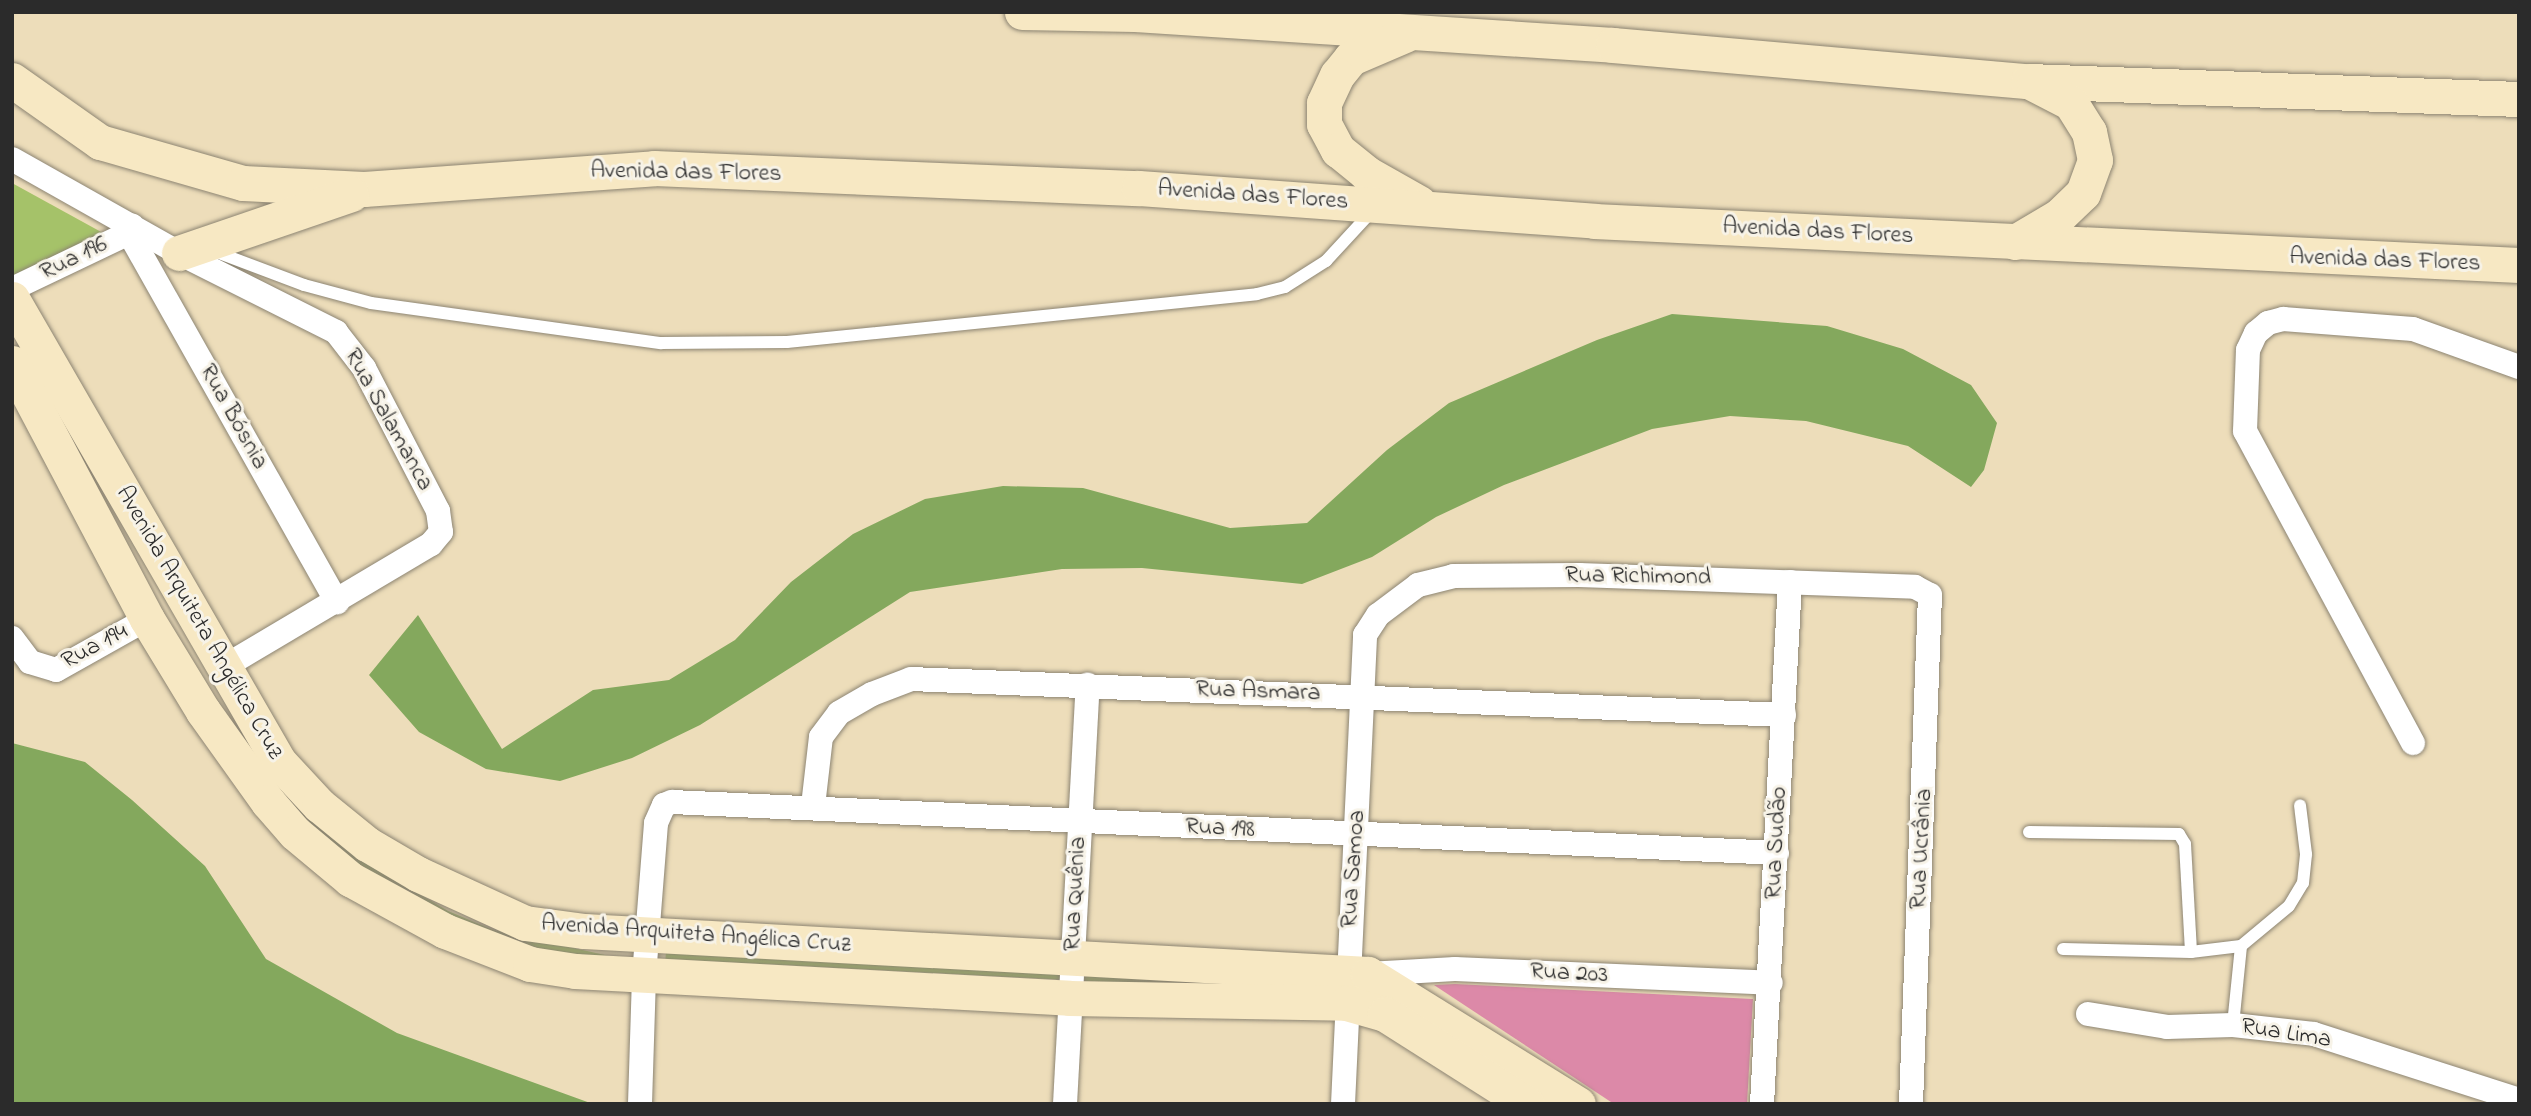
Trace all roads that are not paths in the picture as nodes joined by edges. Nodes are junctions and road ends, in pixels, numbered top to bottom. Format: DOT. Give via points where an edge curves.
graph roads {
  1 [pos="1022,12"];
  2 [pos="1411,32"];
  3 [pos="12,80"];
  4 [pos="2028,81"];
  5 [pos="2519,99"];
  6 [pos="12,159"];
  7 [pos="364,189"];
  8 [pos="1378,205"];
  9 [pos="1431,209"];
  10 [pos="130,229"];
  11 [pos="2015,242"];
  12 [pos="191,250"];
  13 [pos="2519,265"];
  14 [pos="12,289"];
  15 [pos="12,299"];
  16 [pos="12,363"];
  17 [pos="2519,368"];
  18 [pos="1790,582"];
  19 [pos="1930,595"];
  20 [pos="337,602"];
  21 [pos="147,619"];
  22 [pos="1364,635"];
  23 [pos="12,638"];
  24 [pos="222,668"];
  25 [pos="1088,685"];
  26 [pos="1360,695"];
  27 [pos="1784,716"];
  28 [pos="2413,743"];
  29 [pos="2300,805"];
  30 [pos="813,806"];
  31 [pos="1079,821"];
  32 [pos="2029,832"];
  33 [pos="1358,836"];
  34 [pos="1777,853"];
  35 [pos="648,934"];
  36 [pos="2241,946"];
  37 [pos="2063,949"];
  38 [pos="2191,952"];
  39 [pos="1073,956"];
  40 [pos="644,976"];
  41 [pos="1353,983"];
  42 [pos="1771,983"];
  43 [pos="1069,998"];
  44 [pos="2088,1014"];
  45 [pos="2233,1025"];
  46 [pos="2519,1100"];
  47 [pos="640,1104"];
  48 [pos="1065,1104"];
  49 [pos="1343,1104"];
  50 [pos="1527,1104"];
  51 [pos="1578,1104"];
  52 [pos="1762,1104"];
  53 [pos="1911,1104"];
  1 -- 2 [label="main road" via="1135,14"];
  2 -- 4 [label="main road"];
  2 -- 9 [label="main road" via="1351,58 1324,103 1324,124 1338,150 1366,173"];
  3 -- 7 [label="main road, Avenida das Flores" via="77,129 132,155 243,183"];
  4 -- 5 [label="main road"];
  4 -- 11 [label="main road" via="2071,103 2089,132 2095,160 2083,193 2059,216"];
  6 -- 10 [label="street, Rua Salamanca"];
  7 -- 8 [label="main road, Avenida das Flores" via="654,168 1139,188"];
  7 -- 12 [label="main road"];
  8 -- 9 [label="main road, Avenida das Flores"];
  8 -- 12 [label="lane" via="1326,261 1285,287 1257,294 787,342 661,343 370,303"];
  9 -- 11 [label="main road, Avenida das Flores"];
  10 -- 12 [label="street, Rua Salamanca"];
  10 -- 14 [label="street, Rua 196"];
  10 -- 20 [label="street, Rua Bósnia"];
  11 -- 13 [label="main road, Avenida das Flores"];
  12 -- 20 [label="street, Rua Salamanca" via="336,332 364,368 438,510 441,532 431,544"];
  15 -- 24 [label="main road, Avenida Arquiteta Angélica Cruz"];
  16 -- 21 [label="main road, Avenida Arquiteta Angélica Cruz"];
  17 -- 28 [label="street" via="2413,330 2283,319 2256,333 2248,350 2245,431"];
  18 -- 19 [label="street, Rua Richimond" via="1915,587"];
  18 -- 22 [label="street, Rua Richimond" via="1453,576 1418,585 1395,600"];
  18 -- 27 [label="street, Rua Sudão"];
  19 -- 53 [label="street, Rua Ucrânia"];
  20 -- 24 [label="street, Rua Salamanca"];
  21 -- 23 [label="street, Rua 194" via="67,666 43,669 30,663"];
  21 -- 40 [label="main road, Avenida Arquiteta Angélica Cruz" via="203,711 268,802 295,833 350,879 445,931 530,964"];
  22 -- 26 [label="street, Rua Samoa"];
  24 -- 35 [label="main road, Avenida Arquiteta Angélica Cruz" via="279,762 319,805 367,844 418,874 525,923"];
  25 -- 26 [label="street, Rua Asmara"];
  25 -- 30 [label="street, Rua Asmara" via="911,679 872,694 839,713 821,737"];
  25 -- 31 [label="street, Rua Quênia"];
  26 -- 27 [label="street, Rua Asmara"];
  26 -- 33 [label="street, Rua Samoa"];
  27 -- 34 [label="street, Rua Sudão"];
  29 -- 36 [label="lane" via="2306,854 2303,883 2289,906"];
  30 -- 31 [label="street, Rua 198"];
  30 -- 35 [label="street, Rua 198" via="664,805 656,823"];
  31 -- 33 [label="street, Rua 198"];
  31 -- 39 [label="street, Rua Quênia"];
  32 -- 38 [label="lane" via="2179,834 2185,844"];
  33 -- 34 [label="street, Rua 198"];
  33 -- 41 [label="street, Rua Samoa"];
  34 -- 42 [label="street, Rua Sudão"];
  35 -- 39 [label="main road, Avenida Arquiteta Angélica Cruz"];
  35 -- 40 [label="street"];
  36 -- 38 [label="lane"];
  36 -- 45 [label="lane"];
  37 -- 38 [label="lane"];
  39 -- 41 [label="main road, Avenida Arquiteta Angélica Cruz"];
  39 -- 43 [label="street, Rua Quênia"];
  40 -- 43 [label="main road, Avenida Arquiteta Angélica Cruz"];
  40 -- 47 [label="street"];
  41 -- 42 [label="street, Rua 203" via="1455,969"];
  41 -- 43 [label="main road, Avenida Arquiteta Angélica Cruz"];
  41 -- 49 [label="street, Rua Samoa"];
  41 -- 50 [label="main road, Avenida Arquiteta Angélica Cruz" via="1385,1014"];
  41 -- 51 [label="main road, Avenida Arquiteta Angélica Cruz"];
  42 -- 52 [label="street, Rua Sudão"];
  43 -- 48 [label="street, Rua Quênia"];
  44 -- 45 [label="street, Rua Lima" via="2167,1027"];
  45 -- 46 [label="street, Rua Lima" via="2314,1034"];
}
